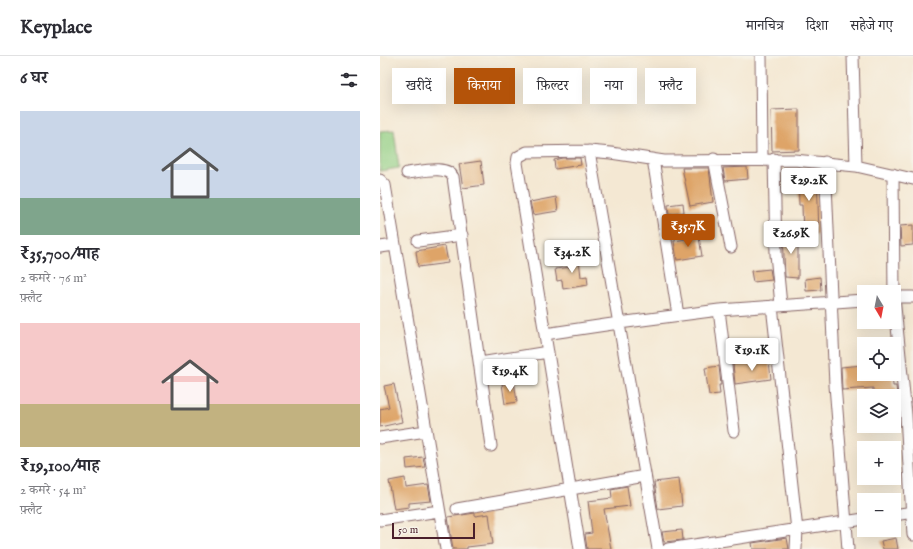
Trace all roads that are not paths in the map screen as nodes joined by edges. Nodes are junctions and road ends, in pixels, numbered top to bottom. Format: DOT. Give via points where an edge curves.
graph roads {
  1 [pos="761,56"];
  2 [pos="853,56"];
  3 [pos="589,151"];
  4 [pos="653,159"];
  5 [pos="714,159"];
  6 [pos="762,159"];
  7 [pos="774,159"];
  8 [pos="825,162"];
  9 [pos="856,166"];
  10 [pos="407,173"];
  11 [pos="893,174"];
  12 [pos="913,179"];
  13 [pos="380,180"];
  14 [pos="462,235"];
  15 [pos="418,241"];
  16 [pos="395,245"];
  17 [pos="731,247"];
  18 [pos="380,248"];
  19 [pos="894,285"];
  20 [pos="901,297"];
  21 [pos="913,297"];
  22 [pos="857,301"];
  23 [pos="831,303"];
  24 [pos="777,306"];
  25 [pos="719,310"];
  26 [pos="678,315"];
  27 [pos="619,323"];
  28 [pos="897,329"];
  29 [pos="545,334"];
  30 [pos="548,352"];
  31 [pos="480,363"];
  32 [pos="426,431"];
  33 [pos="734,431"];
  34 [pos="380,438"];
  35 [pos="491,446"];
  36 [pos="645,476"];
  37 [pos="570,489"];
  38 [pos="457,509"];
  39 [pos="439,511"];
  40 [pos="912,512"];
  41 [pos="901,514"];
  42 [pos="380,520"];
  43 [pos="857,521"];
  44 [pos="845,523"];
  45 [pos="797,530"];
  46 [pos="913,535"];
  47 [pos="446,549"];
  48 [pos="580,549"];
  49 [pos="658,549"];
  50 [pos="668,549"];
  51 [pos="796,549"];
  52 [pos="848,549"];
  1 -- 6 [label="street"];
  2 -- 9 [label="street"];
  3 -- 4 [label="street"];
  3 -- 27 [label="street"];
  3 -- 29 [label="street" via="528,152 518,157"];
  4 -- 5 [label="street"];
  4 -- 26 [label="street"];
  5 -- 6 [label="street"];
  5 -- 17 [label="street"];
  6 -- 7 [label="street"];
  7 -- 8 [label="street"];
  7 -- 24 [label="street"];
  8 -- 9 [label="street"];
  8 -- 23 [label="street"];
  9 -- 11 [label="street"];
  10 -- 14 [label="street" via="444,170 452,174"];
  11 -- 12 [label="street"];
  11 -- 19 [label="street"];
  13 -- 16 [label="street" via="385,185"];
  14 -- 15 [label="street"];
  14 -- 31 [label="street"];
  16 -- 18 [label="street"];
  16 -- 32 [label="street"];
  20 -- 21 [label="street"];
  22 -- 23 [label="street"];
  23 -- 24 [label="street"];
  23 -- 44 [label="street"];
  24 -- 25 [label="street"];
  24 -- 45 [label="street"];
  25 -- 26 [label="street"];
  25 -- 33 [label="street"];
  26 -- 27 [label="street"];
  27 -- 29 [label="street"];
  27 -- 36 [label="street"];
  28 -- 40 [label="street"];
  29 -- 30 [label="street"];
  30 -- 31 [label="street"];
  30 -- 37 [label="street"];
  31 -- 35 [label="street"];
  32 -- 34 [label="street"];
  32 -- 39 [label="street"];
  36 -- 37 [label="street"];
  36 -- 49 [label="street"];
  37 -- 38 [label="street"];
  37 -- 48 [label="street"];
  39 -- 42 [label="street"];
  39 -- 47 [label="street"];
  40 -- 41 [label="street"];
  40 -- 46 [label="street"];
  43 -- 44 [label="street"];
  44 -- 45 [label="street"];
  44 -- 52 [label="street"];
  45 -- 50 [label="street"];
  45 -- 51 [label="street"];
}
